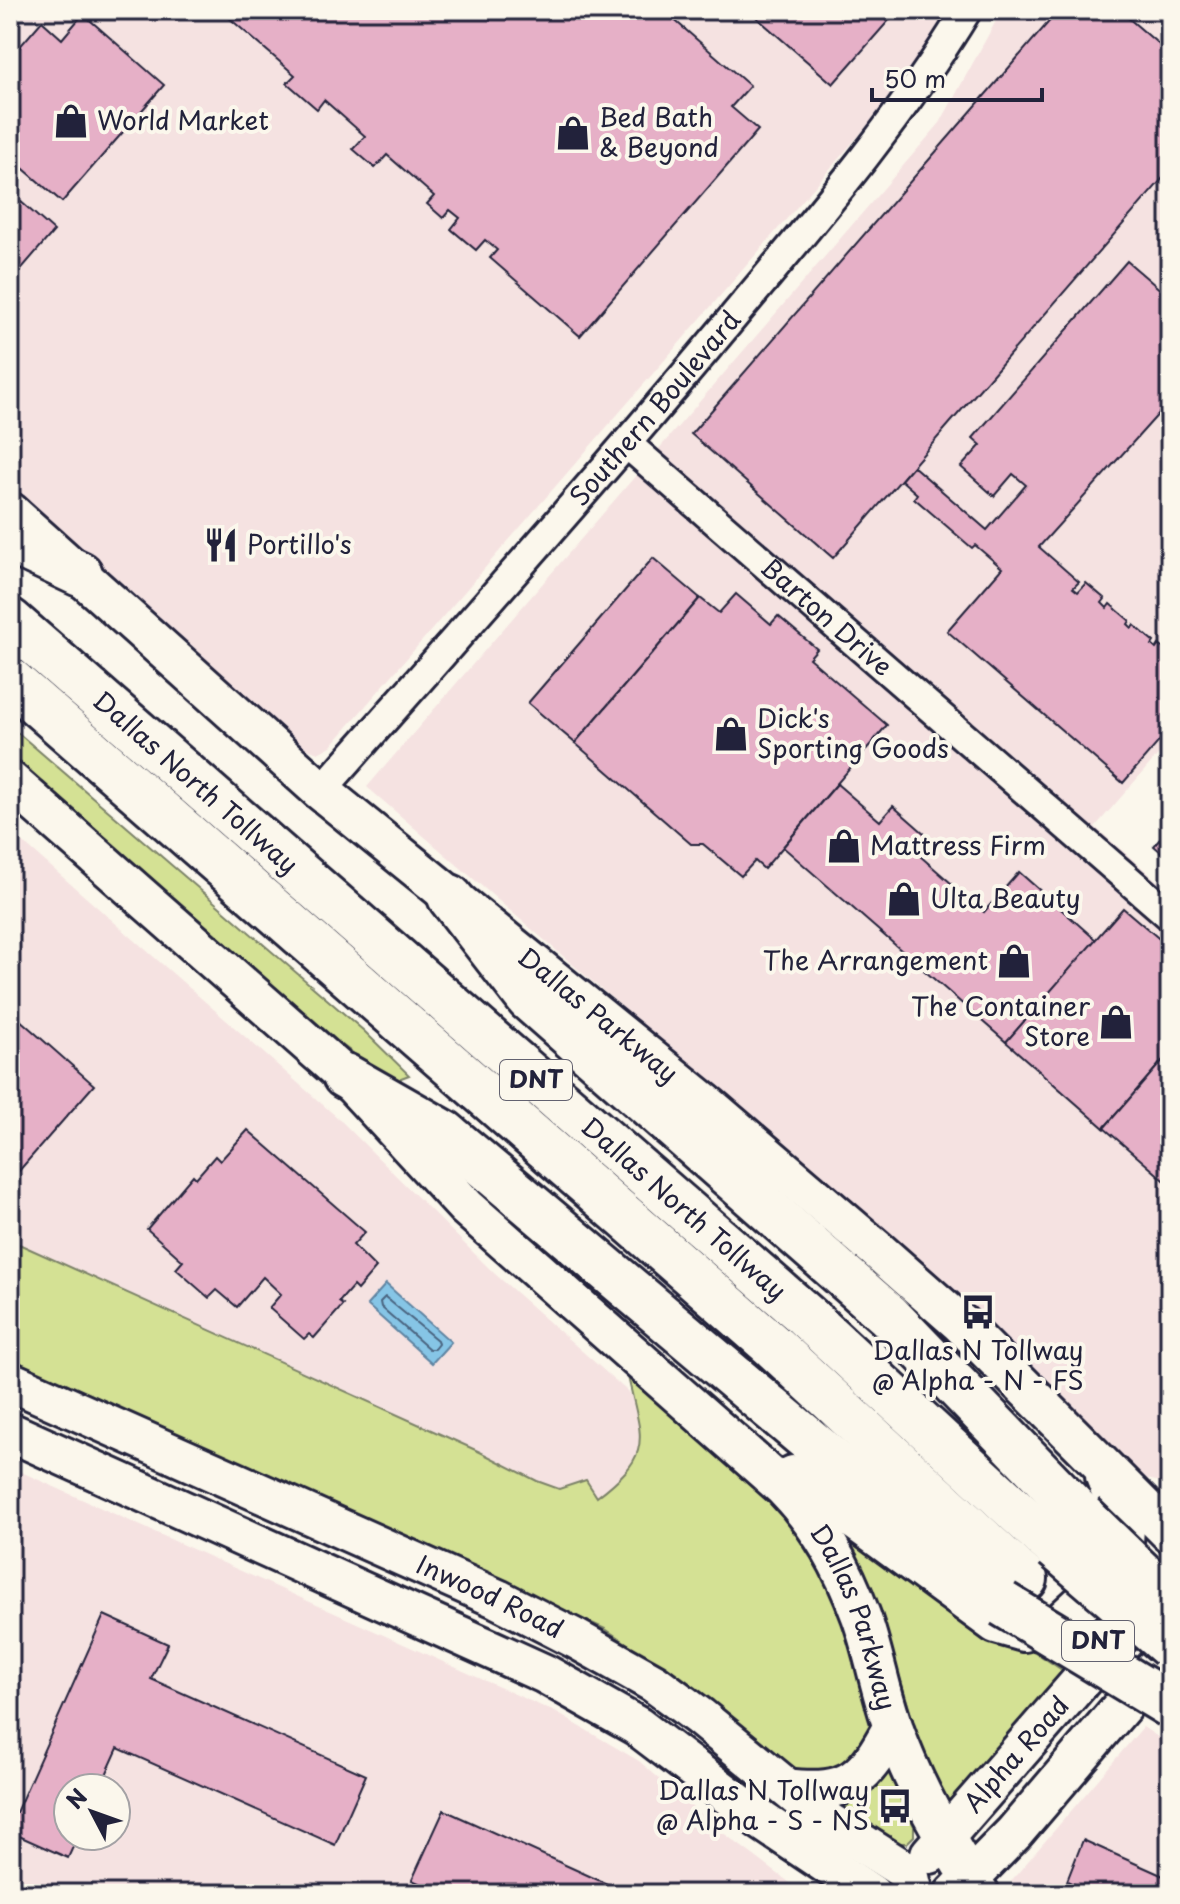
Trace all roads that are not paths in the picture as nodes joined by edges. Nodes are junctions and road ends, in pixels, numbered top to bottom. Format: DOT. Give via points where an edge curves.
graph roads {
  1 [pos="967,10"];
  2 [pos="627,444"];
  3 [pos="10,512"];
  4 [pos="10,541"];
  5 [pos="80,574"];
  6 [pos="10,621"];
  7 [pos="10,680"];
  8 [pos="10,781"];
  9 [pos="321,791"];
  10 [pos="450,897"];
  11 [pos="1170,916"];
  12 [pos="345,1076"];
  13 [pos="10,1381"];
  14 [pos="10,1432"];
  15 [pos="731,1441"];
  16 [pos="1100,1463"];
  17 [pos="1170,1495"];
  18 [pos="1068,1531"];
  19 [pos="1170,1533"];
  20 [pos="1170,1579"];
  21 [pos="1014,1592"];
  22 [pos="498,1599"];
  23 [pos="1170,1601"];
  24 [pos="478,1642"];
  25 [pos="1170,1648"];
  26 [pos="1170,1704"];
  27 [pos="893,1726"];
  28 [pos="787,1788"];
  29 [pos="945,1839"];
  30 [pos="905,1887"];
  31 [pos="968,1889"];
  32 [pos="871,1894"];
  1 -- 2 [label="street, Southern Boulevard" via="860,167"];
  2 -- 9 [label="street, Southern Boulevard"];
  2 -- 11 [label="street, Barton Drive"];
  3 -- 5 [label="main road, Dallas Parkway"];
  4 -- 5 [label="highway"];
  5 -- 9 [label="main road, Dallas Parkway"];
  6 -- 18 [label="highway, Dallas North Tollway / DNT" via="805,1315"];
  7 -- 21 [label="highway, Dallas North Tollway / DNT" via="774,1347"];
  8 -- 12 [label="main road, Dallas Parkway"];
  9 -- 10 [label="main road, Dallas Parkway"];
  10 -- 16 [label="main road, Dallas Parkway" via="875,1248 960,1323"];
  10 -- 18 [label="highway" via="529,999 888,1315"];
  12 -- 15 [label="main road, Dallas Parkway" via="466,1207"];
  12 -- 21 [label="highway" via="445,1133"];
  13 -- 22 [label="main road, Inwood Road"];
  14 -- 24 [label="main road, Inwood Road"];
  15 -- 16 [label="main road" via="813,1488 996,1624 1024,1632 1060,1623 1123,1559 1125,1527"];
  15 -- 27 [label="main road, Dallas Parkway" via="799,1503 832,1550 861,1617"];
  16 -- 17 [label="main road" via="1130,1482"];
  16 -- 19 [label="main road, Dallas Parkway"];
  18 -- 23 [label="highway, bridge"];
  18 -- 25 [label="highway, Dallas North Tollway / DNT, bridge"];
  20 -- 29 [label="main road, Alpha Road"];
  21 -- 26 [label="highway, Dallas North Tollway / DNT, bridge"];
  22 -- 24 [label="main road"];
  22 -- 28 [label="main road, Inwood Road" via="654,1683"];
  24 -- 32 [label="main road, Inwood Road" via="637,1726 762,1821"];
  25 -- 31 [label="main road, Alpha Road"];
  27 -- 28 [label="main road" via="876,1758 853,1782 822,1790"];
  27 -- 29 [label="main road, Dallas Parkway"];
  28 -- 30 [label="main road, Inwood Road"];
  29 -- 30 [label="main road, Alpha Road"];
  29 -- 31 [label="main road"];
}
